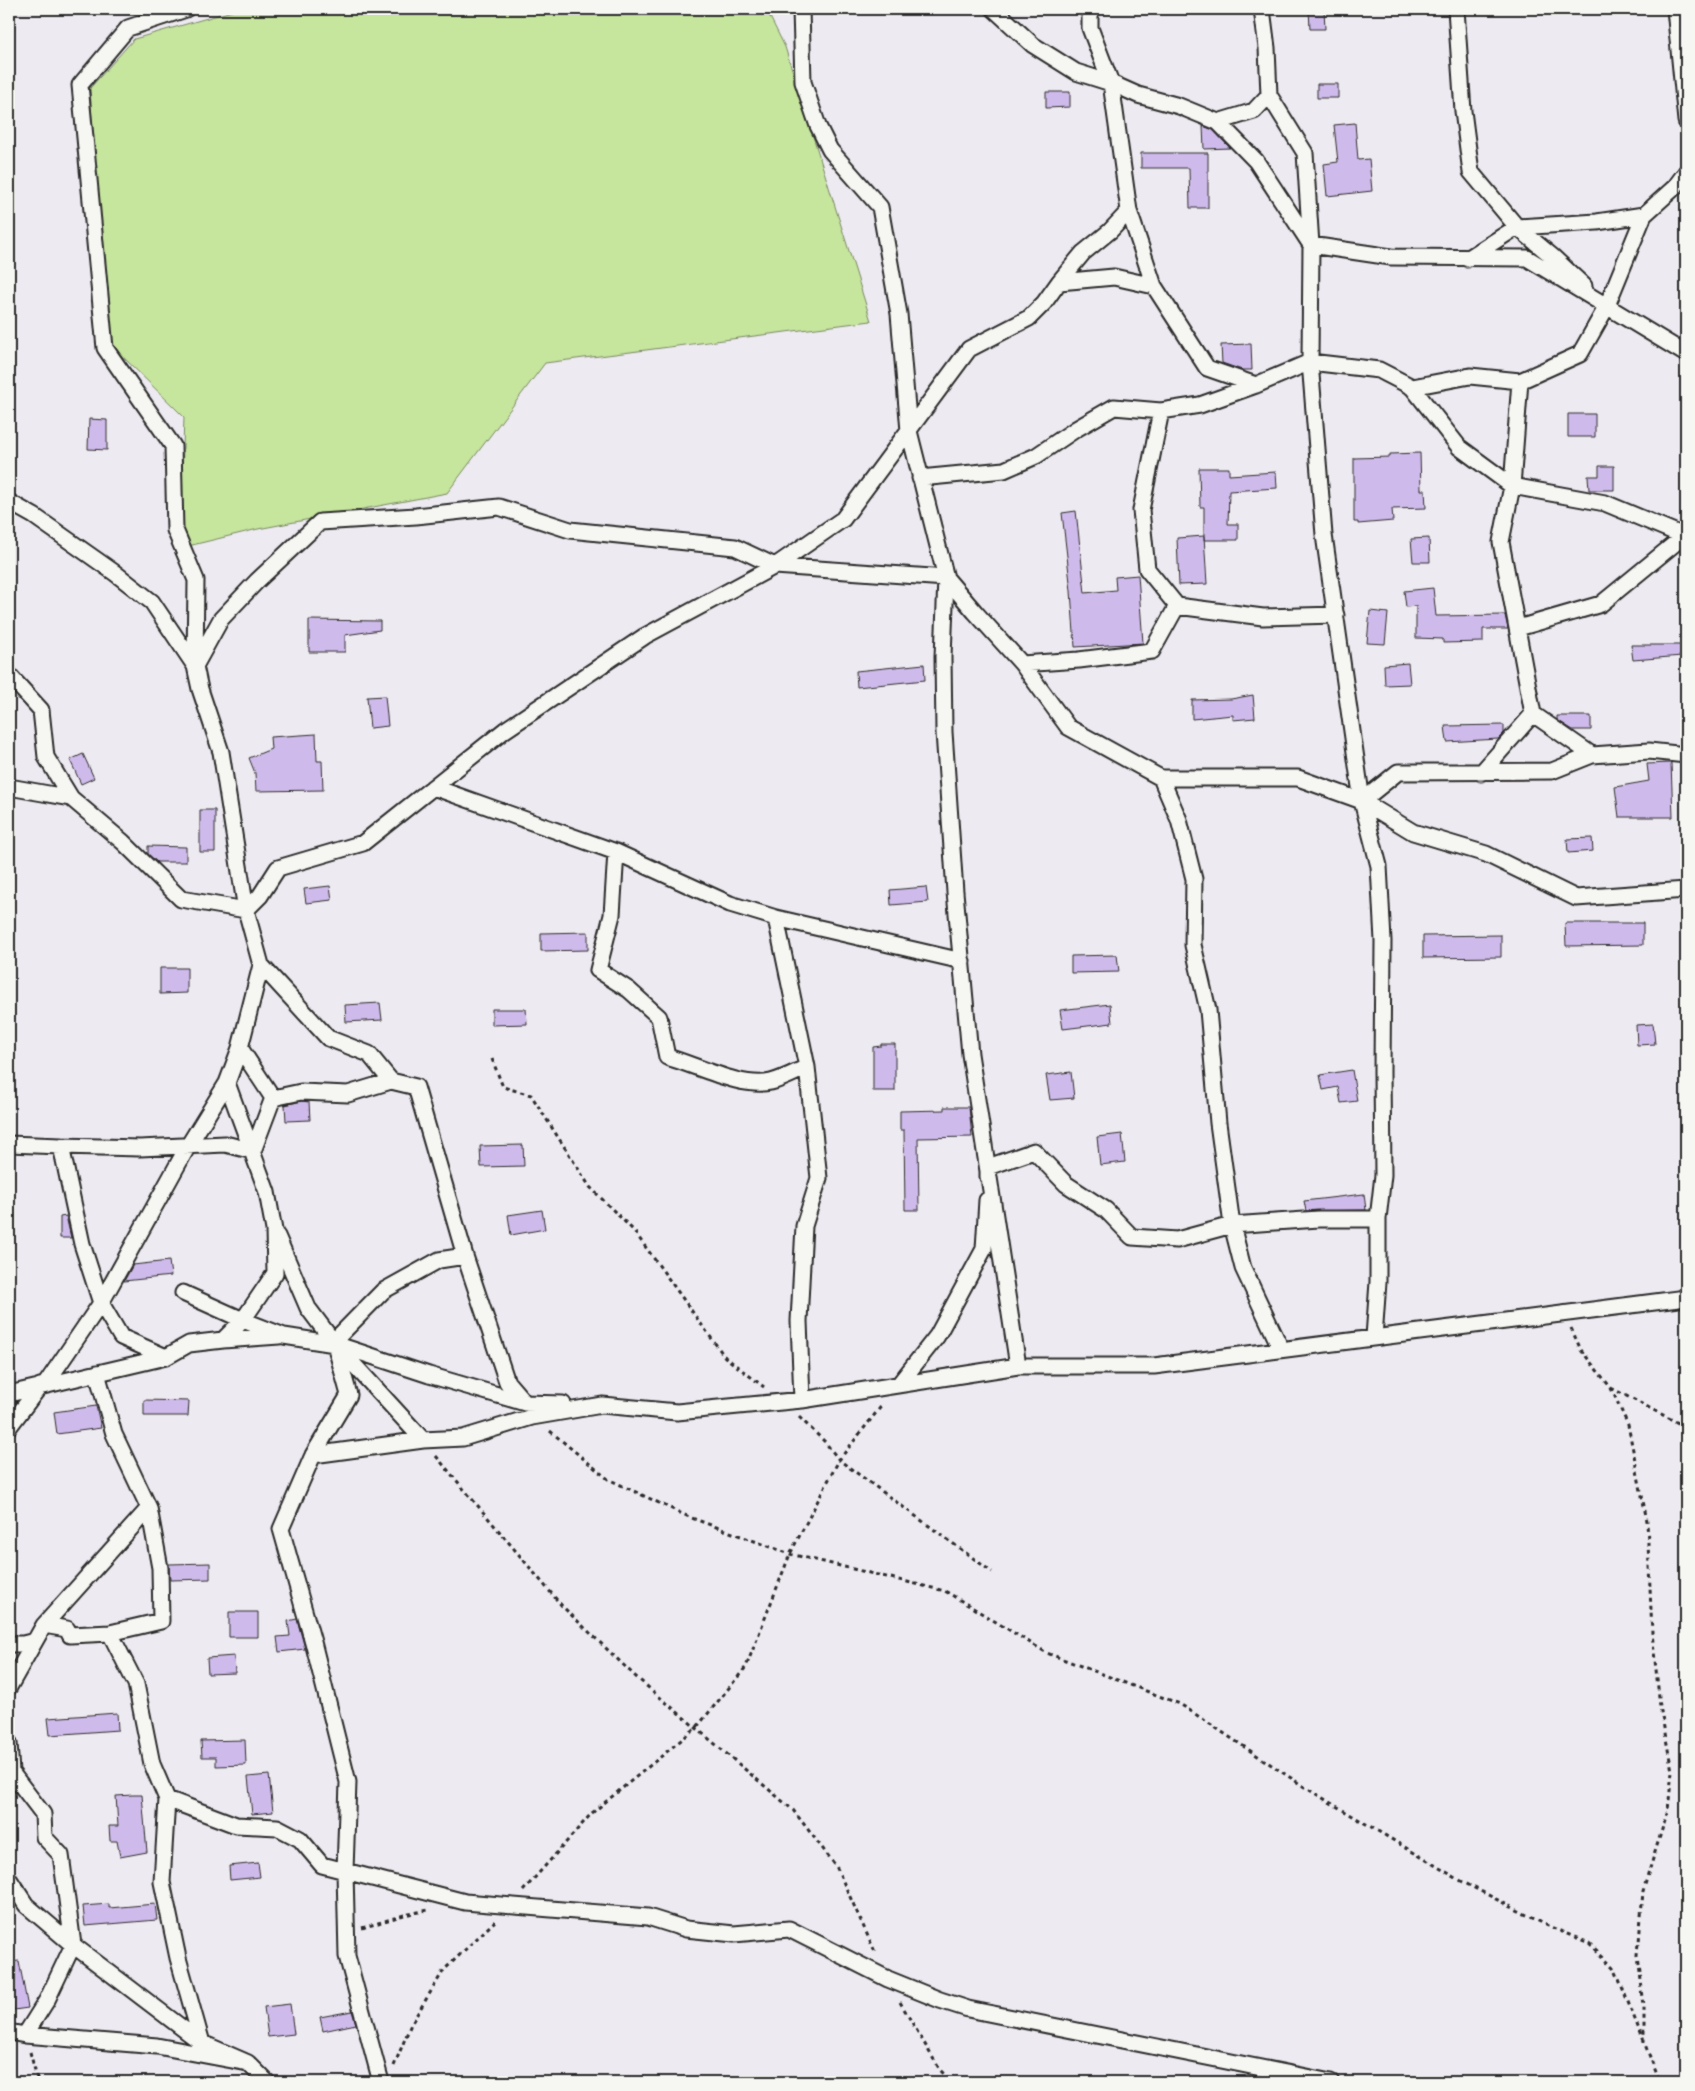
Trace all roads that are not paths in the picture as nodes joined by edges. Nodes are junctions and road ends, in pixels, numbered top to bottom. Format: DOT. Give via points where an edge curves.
graph roads {
  1 [pos="186,9"];
  2 [pos="801,9"];
  3 [pos="994,9"];
  4 [pos="1090,9"];
  5 [pos="1262,9"];
  6 [pos="1456,9"];
  7 [pos="1675,9"];
  8 [pos="1110,83"];
  9 [pos="1269,95"];
  10 [pos="1686,121"];
  11 [pos="1218,122"];
  12 [pos="1686,172"];
  13 [pos="1129,211"];
  14 [pos="1644,215"];
  15 [pos="1517,227"];
  16 [pos="1311,245"];
  17 [pos="1467,259"];
  18 [pos="1059,282"];
  19 [pos="1154,286"];
  20 [pos="1606,308"];
  21 [pos="1686,354"];
  22 [pos="1310,362"];
  23 [pos="1520,381"];
  24 [pos="1256,385"];
  25 [pos="1412,387"];
  26 [pos="1161,410"];
  27 [pos="909,431"];
  28 [pos="920,478"];
  29 [pos="1512,486"];
  30 [pos="9,502"];
  31 [pos="1685,535"];
  32 [pos="775,566"];
  33 [pos="946,578"];
  34 [pos="1177,606"];
  35 [pos="1336,615"];
  36 [pos="1518,628"];
  37 [pos="1022,664"];
  38 [pos="195,666"];
  39 [pos="9,675"];
  40 [pos="1533,714"];
  41 [pos="1592,755"];
  42 [pos="1686,755"];
  43 [pos="1481,773"];
  44 [pos="1161,778"];
  45 [pos="9,787"];
  46 [pos="433,787"];
  47 [pos="71,798"];
  48 [pos="1362,801"];
  49 [pos="616,852"];
  50 [pos="1686,890"];
  51 [pos="246,910"];
  52 [pos="776,918"];
  53 [pos="962,961"];
  54 [pos="261,965"];
  55 [pos="240,1048"];
  56 [pos="807,1067"];
  57 [pos="391,1081"];
  58 [pos="227,1083"];
  59 [pos="273,1098"];
  60 [pos="9,1144"];
  61 [pos="61,1146"];
  62 [pos="188,1146"];
  63 [pos="253,1151"];
  64 [pos="988,1167"];
  65 [pos="1378,1219"];
  66 [pos="1232,1225"];
  67 [pos="274,1230"];
  68 [pos="465,1256"];
  69 [pos="183,1293"];
  70 [pos="1686,1298"];
  71 [pos="101,1303"];
  72 [pos="243,1320"];
  73 [pos="284,1336"];
  74 [pos="1374,1337"];
  75 [pos="223,1340"];
  76 [pos="334,1343"];
  77 [pos="1281,1349"];
  78 [pos="166,1357"];
  79 [pos="1018,1366"];
  80 [pos="97,1373"];
  81 [pos="900,1383"];
  82 [pos="42,1385"];
  83 [pos="9,1394"];
  84 [pos="802,1400"];
  85 [pos="528,1410"];
  86 [pos="9,1427"];
  87 [pos="423,1440"];
  88 [pos="312,1455"];
  89 [pos="148,1508"];
  90 [pos="44,1625"];
  91 [pos="110,1633"];
  92 [pos="35,1641"];
  93 [pos="9,1644"];
  94 [pos="9,1687"];
  95 [pos="9,1743"];
  96 [pos="10,1774"];
  97 [pos="167,1799"];
  98 [pos="345,1871"];
  99 [pos="9,1879"];
  100 [pos="73,1945"];
  101 [pos="9,2032"];
  102 [pos="25,2035"];
  103 [pos="202,2042"];
  104 [pos="248,2064"];
  105 [pos="386,2078"];
  106 [pos="267,2082"];
  107 [pos="1331,2082"];
  1 -- 38 [label="street" via="128,28 80,85 105,348 173,446 175,530 196,580"];
  2 -- 27 [label="street" via="803,82 818,126 830,150 880,207 900,314"];
  3 -- 8 [label="street" via="1033,45 1076,72"];
  4 -- 8 [label="street" via="1090,28"];
  5 -- 9 [label="street" via="1268,48"];
  6 -- 15 [label="street" via="1471,172"];
  7 -- 10 [label="street"];
  8 -- 11 [label="street"];
  8 -- 13 [label="street"];
  9 -- 11 [label="street" via="1254,111"];
  9 -- 16 [label="street" via="1305,153"];
  11 -- 16 [label="street" via="1256,161"];
  12 -- 14 [label="street" via="1675,187"];
  13 -- 18 [label="street" via="1110,232 1083,253"];
  13 -- 19 [label="street"];
  14 -- 15 [label="street" via="1597,222"];
  14 -- 20 [label="street"];
  15 -- 17 [label="street"];
  15 -- 20 [label="street"];
  16 -- 17 [label="street" via="1390,257"];
  16 -- 22 [label="street"];
  17 -- 20 [label="street" via="1527,258"];
  18 -- 19 [label="street" via="1114,277"];
  18 -- 27 [label="street" via="1044,304 1029,318 969,350"];
  19 -- 24 [label="street" via="1208,368"];
  20 -- 21 [label="street"];
  20 -- 23 [label="street" via="1580,354"];
  22 -- 24 [label="street"];
  22 -- 25 [label="street" via="1379,370"];
  22 -- 35 [label="street" via="1319,486"];
  23 -- 25 [label="street" via="1470,376"];
  23 -- 29 [label="street"];
  24 -- 26 [label="street" via="1200,405"];
  25 -- 29 [label="street" via="1459,447"];
  26 -- 28 [label="street" via="1114,407 1036,456 1004,470"];
  26 -- 34 [label="street" via="1141,510 1147,569"];
  27 -- 28 [label="street"];
  27 -- 32 [label="street" via="842,519"];
  28 -- 33 [label="street"];
  29 -- 31 [label="street" via="1605,503"];
  29 -- 36 [label="street" via="1502,542"];
  30 -- 38 [label="street" via="34,516 152,602"];
  31 -- 36 [label="street" via="1601,604"];
  32 -- 33 [label="street"];
  32 -- 38 [label="street" via="735,547 570,530 499,507 320,522 221,619"];
  32 -- 46 [label="street" via="645,636 505,730"];
  33 -- 37 [label="street"];
  33 -- 53 [label="street" via="944,732"];
  34 -- 35 [label="street" via="1263,618"];
  34 -- 37 [label="street" via="1152,651"];
  35 -- 48 [label="street"];
  36 -- 40 [label="street"];
  37 -- 44 [label="street" via="1068,727"];
  38 -- 51 [label="street" via="221,752"];
  39 -- 47 [label="street" via="41,710 46,757"];
  40 -- 41 [label="street"];
  40 -- 43 [label="street"];
  41 -- 42 [label="street" via="1649,751"];
  41 -- 43 [label="street" via="1552,771"];
  43 -- 48 [label="street" via="1398,772"];
  44 -- 48 [label="street" via="1298,778"];
  44 -- 66 [label="street" via="1179,820 1194,879 1193,945 1208,1010 1218,1123"];
  45 -- 47 [label="street"];
  46 -- 49 [label="street"];
  46 -- 51 [label="street" via="363,843 278,868 260,896"];
  47 -- 51 [label="street" via="123,842 180,899"];
  48 -- 50 [label="street" via="1413,832 1486,854 1576,898"];
  48 -- 65 [label="street" via="1379,866 1383,940 1383,1175"];
  49 -- 52 [label="street" via="730,904"];
  49 -- 56 [label="street" via="612,915 598,970 630,990 659,1017 667,1057 736,1081 771,1082"];
  51 -- 54 [label="street"];
  52 -- 53 [label="street"];
  52 -- 56 [label="street"];
  53 -- 64 [label="street" via="970,1054"];
  54 -- 55 [label="street"];
  54 -- 57 [label="street" via="328,1038 369,1054"];
  55 -- 58 [label="street"];
  55 -- 59 [label="street"];
  56 -- 84 [label="street" via="819,1178 804,1226 799,1321"];
  57 -- 59 [label="street" via="348,1094 301,1092"];
  57 -- 68 [label="street" via="416,1087"];
  58 -- 62 [label="street"];
  58 -- 63 [label="street"];
  59 -- 63 [label="street"];
  60 -- 61 [label="street"];
  61 -- 62 [label="street"];
  61 -- 71 [label="street" via="82,1244"];
  62 -- 63 [label="street" via="225,1144"];
  62 -- 71 [label="street"];
  63 -- 67 [label="street" via="267,1192"];
  64 -- 66 [label="street" via="1034,1151 1066,1184 1106,1210 1132,1237 1177,1240"];
  64 -- 79 [label="street"];
  64 -- 81 [label="street" via="984,1249 937,1336"];
  65 -- 66 [label="street" via="1319,1218"];
  65 -- 74 [label="street"];
  66 -- 77 [label="street" via="1243,1268"];
  67 -- 72 [label="street" via="275,1273"];
  67 -- 76 [label="street" via="308,1308"];
  68 -- 76 [label="street" via="439,1260 383,1291"];
  68 -- 85 [label="street" via="507,1382"];
  69 -- 72 [label="street"];
  70 -- 74 [label="street"];
  71 -- 78 [label="street" via="121,1337"];
  71 -- 82 [label="street"];
  72 -- 73 [label="street"];
  72 -- 75 [label="street"];
  73 -- 75 [label="street"];
  73 -- 76 [label="street"];
  74 -- 77 [label="street"];
  75 -- 78 [label="street" via="189,1344"];
  76 -- 85 [label="street"];
  76 -- 87 [label="street"];
  76 -- 88 [label="street" via="349,1395"];
  77 -- 79 [label="street" via="1154,1366"];
  78 -- 80 [label="street"];
  79 -- 81 [label="street"];
  80 -- 82 [label="street"];
  80 -- 89 [label="street" via="114,1434"];
  81 -- 84 [label="street"];
  82 -- 83 [label="street"];
  82 -- 86 [label="street"];
  84 -- 85 [label="street" via="677,1412 602,1405"];
  85 -- 87 [label="street" via="463,1438"];
  87 -- 88 [label="street"];
  88 -- 98 [label="street" via="281,1529 348,1782"];
  89 -- 90 [label="street"];
  89 -- 91 [label="street" via="160,1568 161,1621"];
  90 -- 91 [label="street" via="67,1629 70,1635"];
  90 -- 92 [label="street"];
  91 -- 97 [label="street" via="136,1684 152,1764"];
  92 -- 93 [label="street"];
  92 -- 94 [label="street"];
  95 -- 96 [label="street"];
  96 -- 100 [label="street" via="43,1814 44,1837 61,1855"];
  97 -- 98 [label="street" via="236,1825 277,1827 300,1840 322,1865"];
  97 -- 103 [label="street" via="162,1882 178,1958"];
  98 -- 105 [label="street" via="347,1956"];
  98 -- 107 [label="street" via="465,1902 648,1917 686,1929 734,1934 789,1929 888,1979 968,2009"];
  99 -- 100 [label="street" via="26,1904"];
  100 -- 102 [label="street" via="47,2000"];
  100 -- 103 [label="street"];
  101 -- 102 [label="street"];
  102 -- 104 [label="street" via="157,2046"];
  103 -- 104 [label="street"];
  104 -- 106 [label="street"];
}
